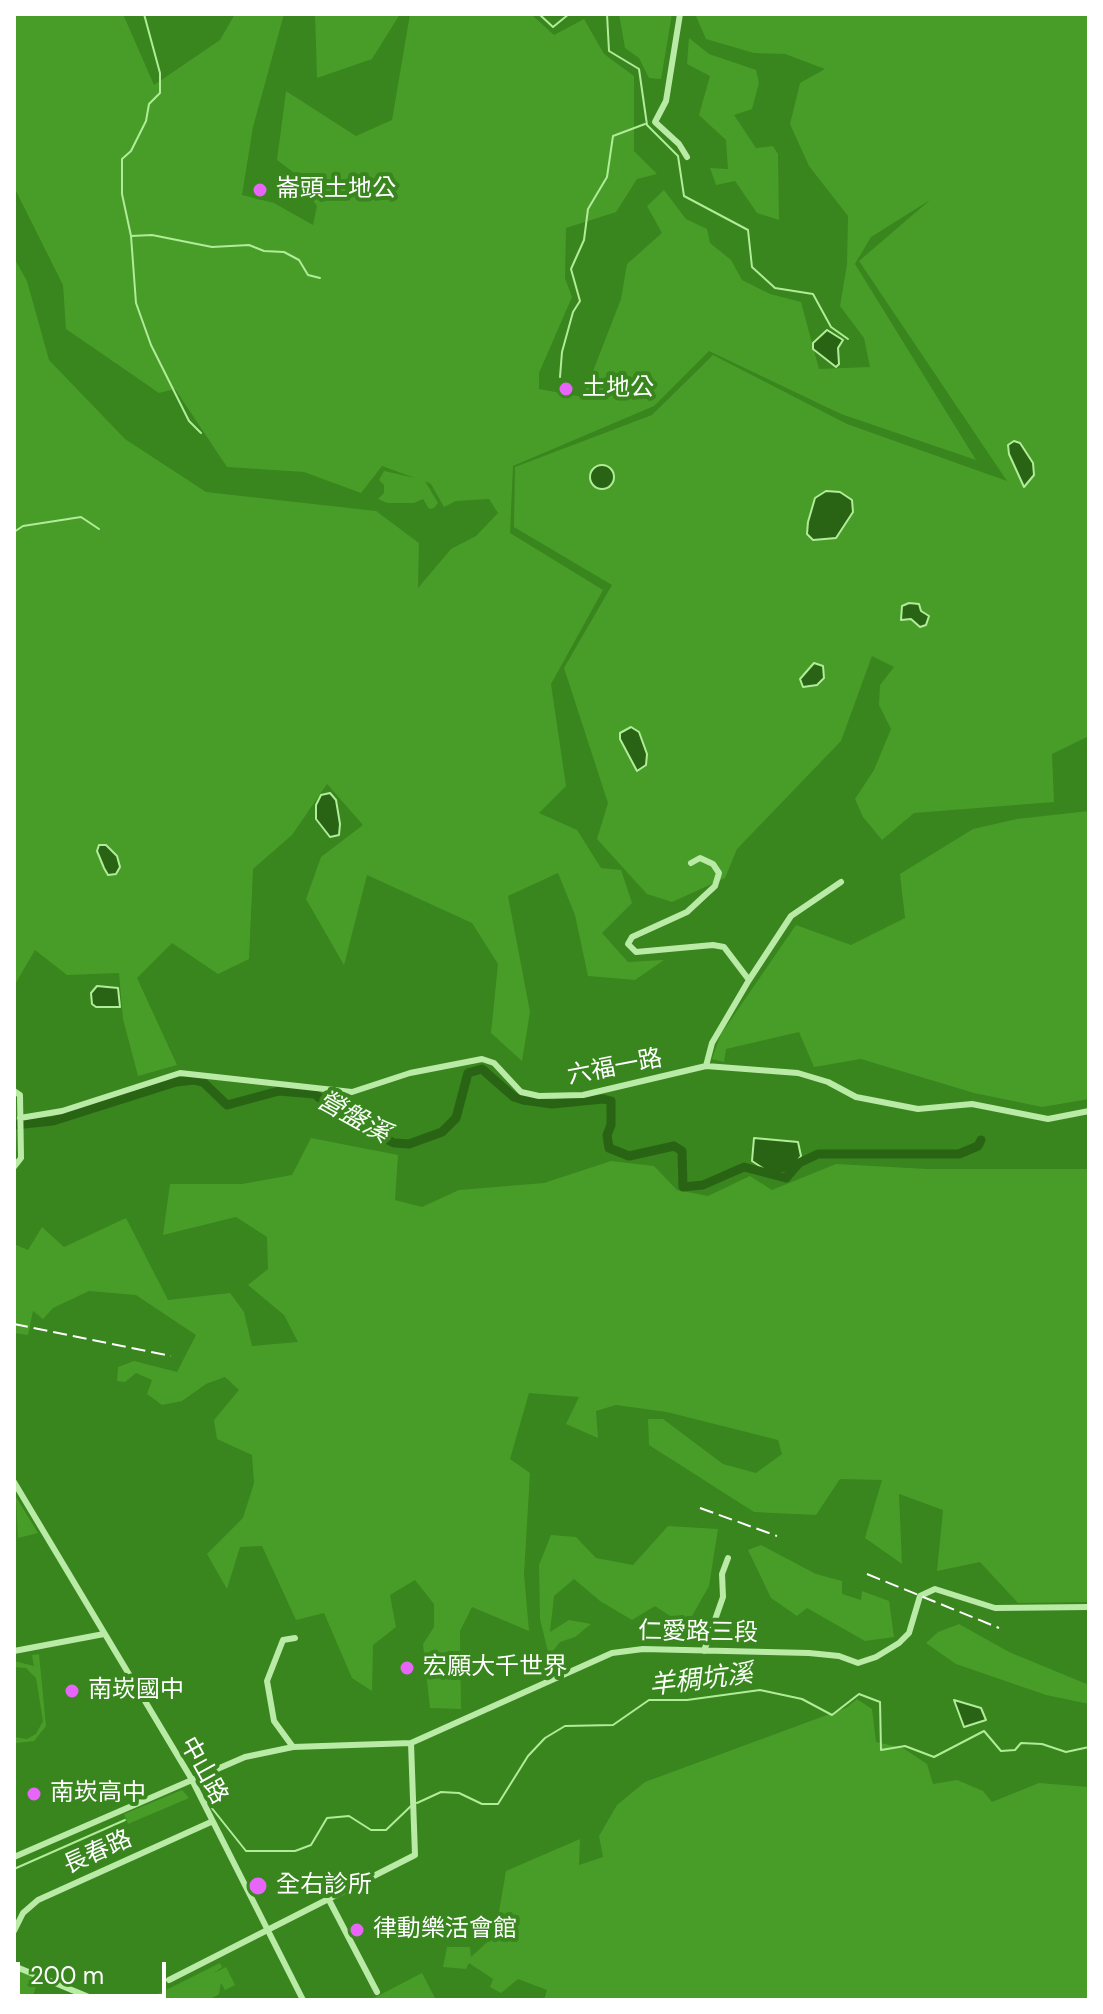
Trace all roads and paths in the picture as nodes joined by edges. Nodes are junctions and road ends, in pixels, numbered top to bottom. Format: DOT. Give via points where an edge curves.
graph roads {
  1 [pos="680,14"];
  2 [pos="687,157"];
  3 [pos="691,863"];
  4 [pos="841,882"];
  5 [pos="749,980"];
  6 [pos="706,1066"];
  7 [pos="14,1091"];
  8 [pos="1089,1111"];
  9 [pos="20,1119"];
  10 [pos="14,1167"];
  11 [pos="14,1482"];
  12 [pos="728,1558"];
  13 [pos="1089,1607"];
  14 [pos="104,1634"];
  15 [pos="295,1638"];
  16 [pos="14,1651"];
  17 [pos="704,1651"];
  18 [pos="411,1743"];
  19 [pos="293,1747"];
  20 [pos="191,1778"];
  21 [pos="211,1822"];
  22 [pos="14,1857"];
  23 [pos="328,1898"];
  24 [pos="267,1930"];
  25 [pos="14,1931"];
  26 [pos="14,1966"];
  27 [pos="169,1980"];
  28 [pos="377,1992"];
  29 [pos="96,2000"];
  30 [pos="303,2000"];
  1 -- 2 [label="street" via="666,101 655,122"];
  3 -- 5 [label="street" via="700,858 713,864 719,873 715,886 687,912 632,937 630,949 724,947"];
  4 -- 5 [label="street" via="791,916"];
  5 -- 6 [label="street" via="712,1043"];
  6 -- 8 [label="street, 六福一路" via="798,1073 856,1097 918,1109 972,1104 1048,1119"];
  6 -- 9 [label="street, 六福一路" via="559,1097 521,1092 487,1059 410,1073 352,1092 180,1073"];
  7 -- 9 [label="street" via="20,1095"];
  9 -- 10 [label="street" via="21,1158"];
  11 -- 14 [label="street, 中山路"];
  12 -- 17 [label="street" via="723,1597"];
  13 -- 17 [label="street, 仁愛路三段" via="995,1608 935,1589 915,1603 909,1633 867,1662 827,1654"];
  14 -- 16 [label="street"];
  14 -- 20 [label="street, 中山路"];
  15 -- 19 [label="street" via="283,1640 267,1681 268,1707"];
  17 -- 18 [label="street, 仁愛路三段" via="629,1649 602,1656"];
  18 -- 19 [label="street, 仁愛路三段"];
  18 -- 23 [label="street" via="415,1855"];
  19 -- 20 [label="street, 仁愛路三段" via="256,1753"];
  20 -- 21 [label="street, 中山路"];
  20 -- 22 [label="street, 仁愛路三段"];
  21 -- 24 [label="street, 中山路"];
  21 -- 25 [label="street, 長春路" via="38,1900"];
  23 -- 24 [label="street"];
  23 -- 28 [label="street"];
  24 -- 27 [label="street"];
  24 -- 30 [label="street, 中山路"];
  26 -- 29 [label="street"];
}
